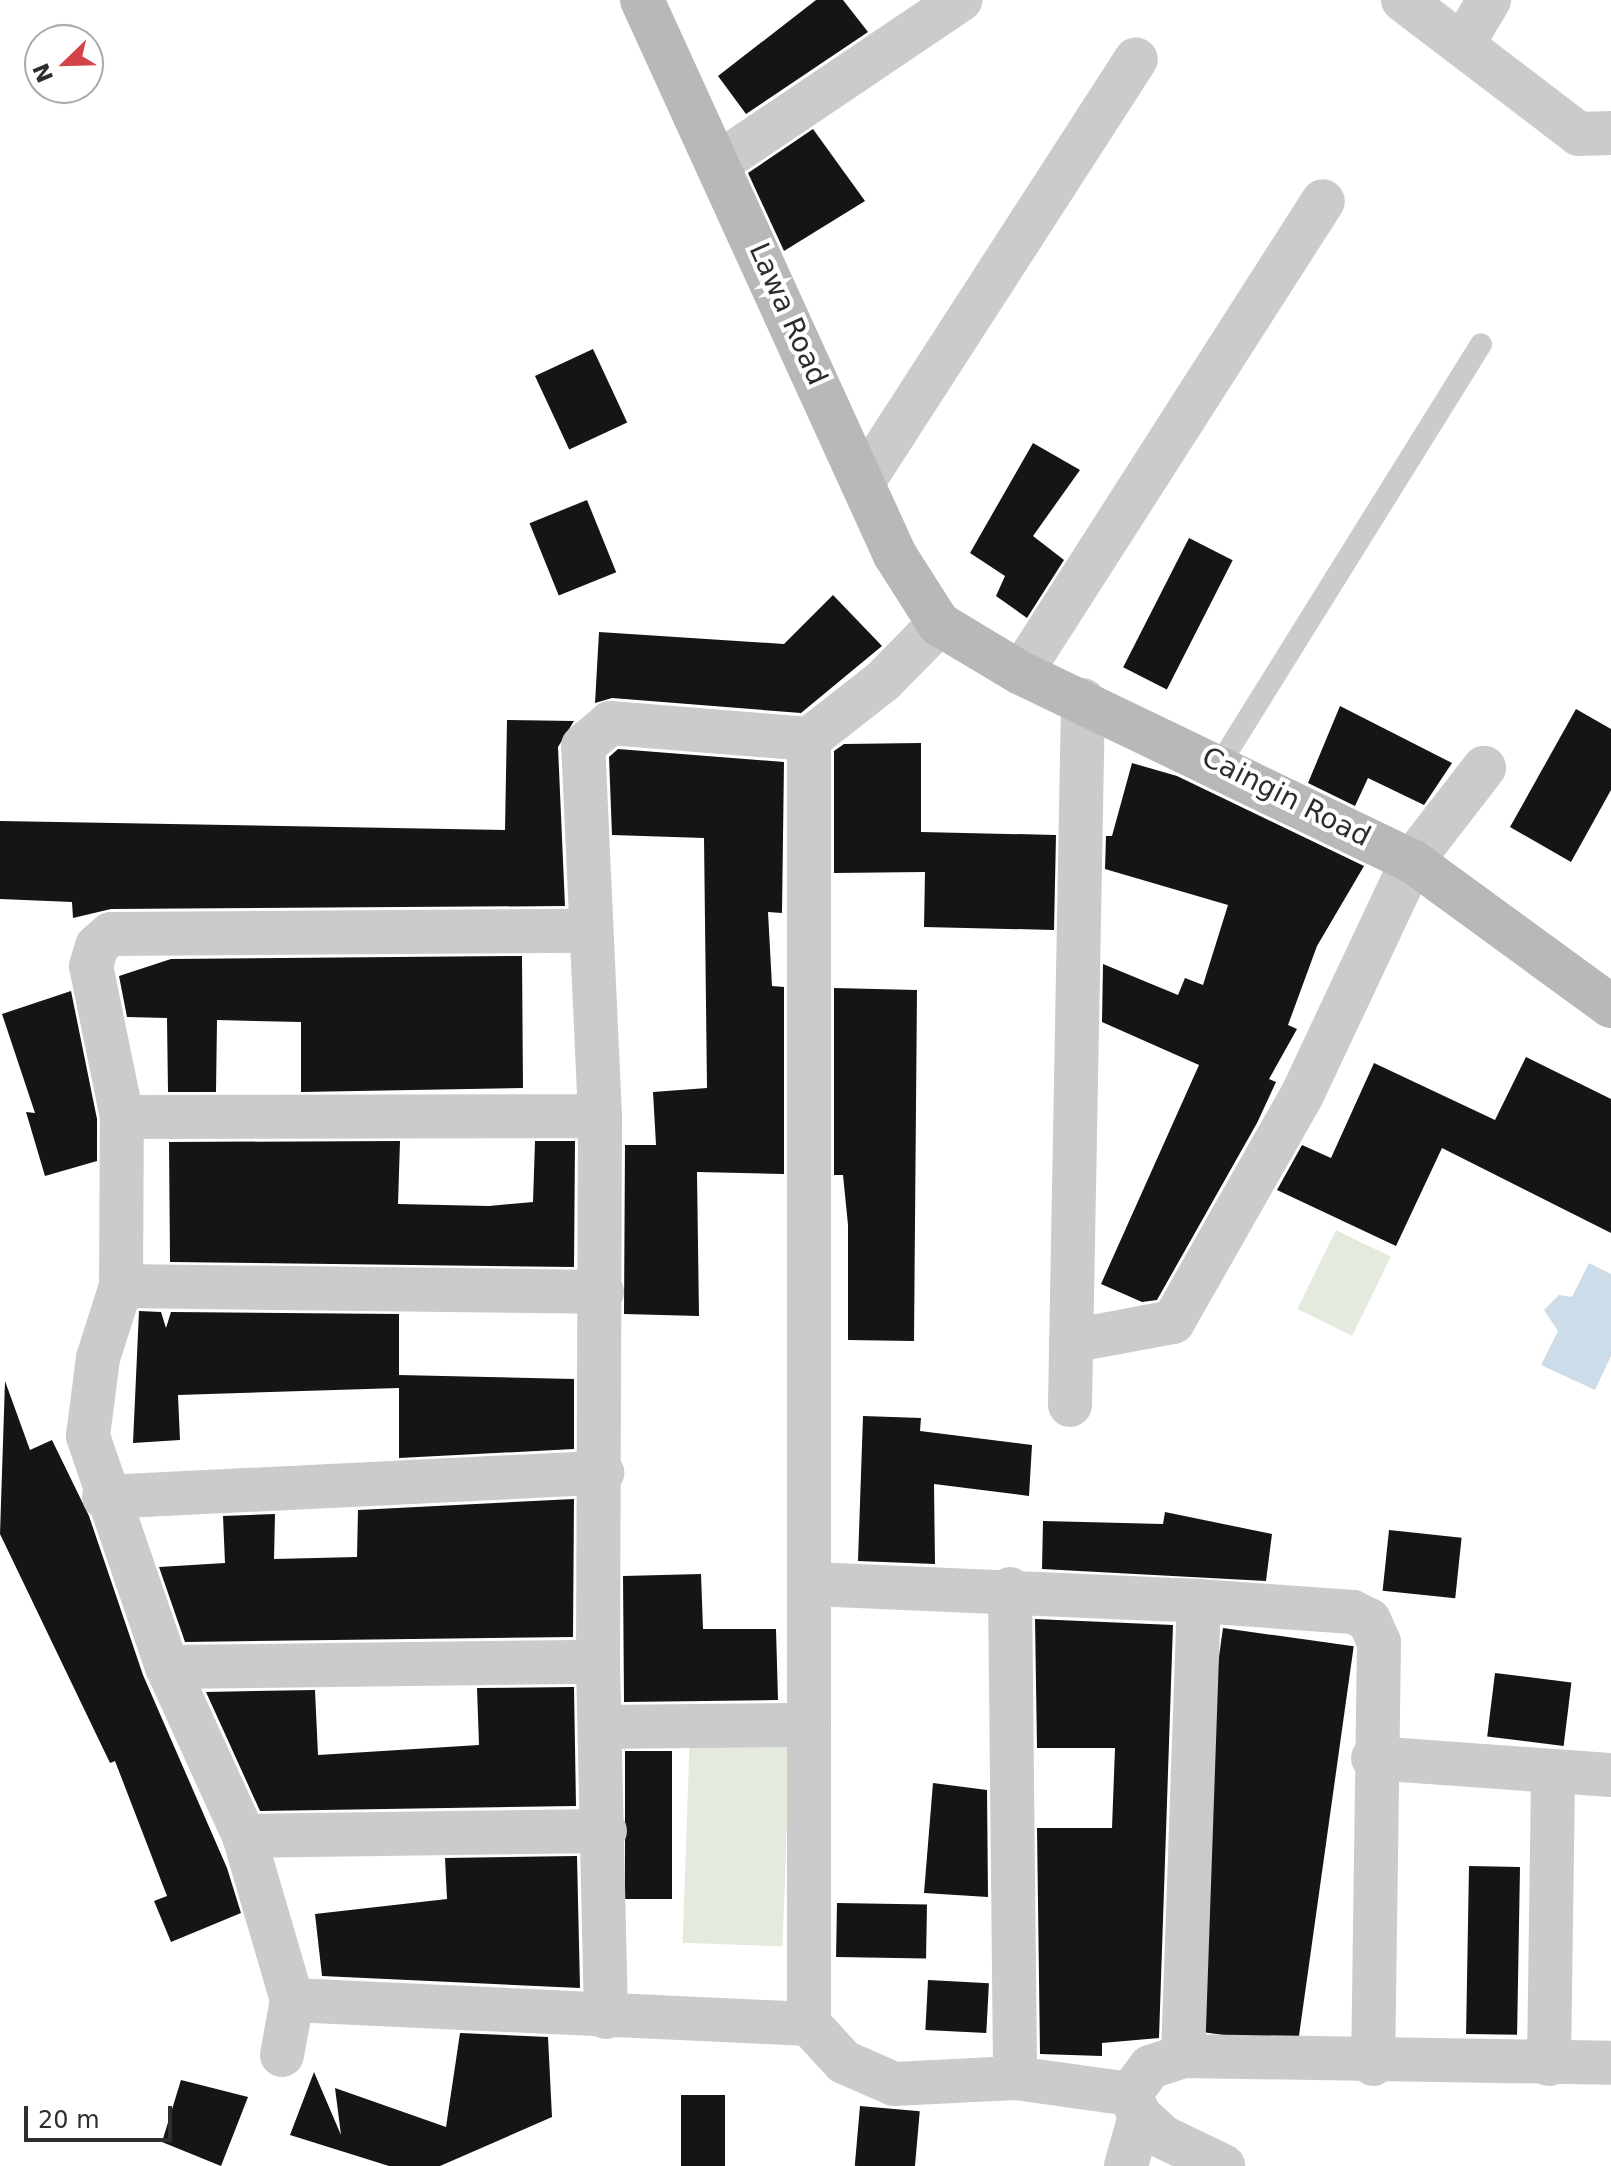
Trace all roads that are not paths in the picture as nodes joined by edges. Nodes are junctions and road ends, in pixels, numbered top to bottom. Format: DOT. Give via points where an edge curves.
graph roads {
  1 [pos="642,0"];
  2 [pos="960,0"];
  3 [pos="1403,0"];
  4 [pos="1489,0"];
  5 [pos="1464,42"];
  6 [pos="1136,59"];
  7 [pos="1611,133"];
  8 [pos="720,162"];
  9 [pos="1323,201"];
  10 [pos="1481,344"];
  11 [pos="863,482"];
  12 [pos="939,624"];
  13 [pos="1021,673"];
  14 [pos="1083,700"];
  15 [pos="809,739"];
  16 [pos="1221,762"];
  17 [pos="1484,768"];
  18 [pos="1412,861"];
  19 [pos="590,931"];
  20 [pos="1611,1006"];
  21 [pos="600,1116"];
  22 [pos="122,1117"];
  23 [pos="121,1286"];
  24 [pos="602,1292"];
  25 [pos="1071,1341"];
  26 [pos="1070,1405"];
  27 [pos="602,1473"];
  28 [pos="104,1497"];
  29 [pos="812,1584"];
  30 [pos="1010,1589"];
  31 [pos="1199,1601"];
  32 [pos="598,1662"];
  33 [pos="167,1667"];
  34 [pos="809,1725"];
  35 [pos="602,1727"];
  36 [pos="1373,1758"];
  37 [pos="1553,1775"];
  38 [pos="1611,1775"];
  39 [pos="605,1831"];
  40 [pos="244,1836"];
  41 [pos="292,2000"];
  42 [pos="606,2017"];
  43 [pos="809,2024"];
  44 [pos="282,2055"];
  45 [pos="1183,2056"];
  46 [pos="1611,2063"];
  47 [pos="1373,2064"];
  48 [pos="1549,2064"];
  49 [pos="1015,2078"];
  50 [pos="1135,2105"];
  51 [pos="1126,2166"];
  52 [pos="1223,2166"];
  1 -- 8 [label="street, Lawa Road"];
  2 -- 8 [label="street"];
  3 -- 5 [label="street"];
  4 -- 5 [label="street"];
  5 -- 7 [label="street" via="1579,134"];
  6 -- 11 [label="street"];
  8 -- 11 [label="street, Lawa Road"];
  9 -- 13 [label="street"];
  10 -- 16 [label="lane"];
  11 -- 12 [label="street, Lawa Road" via="895,555"];
  12 -- 13 [label="street, Caingin Road"];
  12 -- 15 [label="street" via="883,681"];
  13 -- 14 [label="street, Caingin Road"];
  14 -- 16 [label="street, Caingin Road"];
  14 -- 25 [label="street"];
  15 -- 19 [label="street" via="610,723 594,733 583,746"];
  15 -- 29 [label="street"];
  16 -- 18 [label="street, Caingin Road"];
  17 -- 18 [label="street"];
  18 -- 20 [label="street, Caingin Road"];
  18 -- 25 [label="street" via="1302,1095 1173,1322"];
  19 -- 21 [label="street"];
  19 -- 22 [label="street" via="111,934 97,946 91,966"];
  21 -- 22 [label="street"];
  21 -- 24 [label="street"];
  22 -- 23 [label="street"];
  23 -- 24 [label="street"];
  23 -- 28 [label="street" via="98,1358 88,1436"];
  24 -- 27 [label="street"];
  25 -- 26 [label="street"];
  27 -- 28 [label="street"];
  27 -- 32 [label="street"];
  28 -- 33 [label="street"];
  29 -- 30 [label="street"];
  29 -- 34 [label="street"];
  30 -- 31 [label="street"];
  30 -- 49 [label="street"];
  31 -- 36 [label="street" via="1353,1612 1369,1620 1379,1642"];
  31 -- 45 [label="street"];
  32 -- 33 [label="street"];
  32 -- 35 [label="street"];
  33 -- 40 [label="street"];
  34 -- 35 [label="street"];
  34 -- 43 [label="street"];
  35 -- 39 [label="street"];
  36 -- 37 [label="street"];
  36 -- 47 [label="street"];
  37 -- 38 [label="street"];
  37 -- 48 [label="street"];
  39 -- 40 [label="street"];
  39 -- 42 [label="street"];
  40 -- 41 [label="street"];
  41 -- 42 [label="street"];
  41 -- 44 [label="street"];
  42 -- 43 [label="street"];
  43 -- 49 [label="street" via="844,2062 894,2084"];
  45 -- 47 [label="street"];
  45 -- 50 [label="street" via="1150,2067"];
  46 -- 48 [label="street"];
  47 -- 48 [label="street"];
  49 -- 50 [label="street"];
  50 -- 51 [label="street"];
  50 -- 52 [label="street" via="1163,2137"];
}
